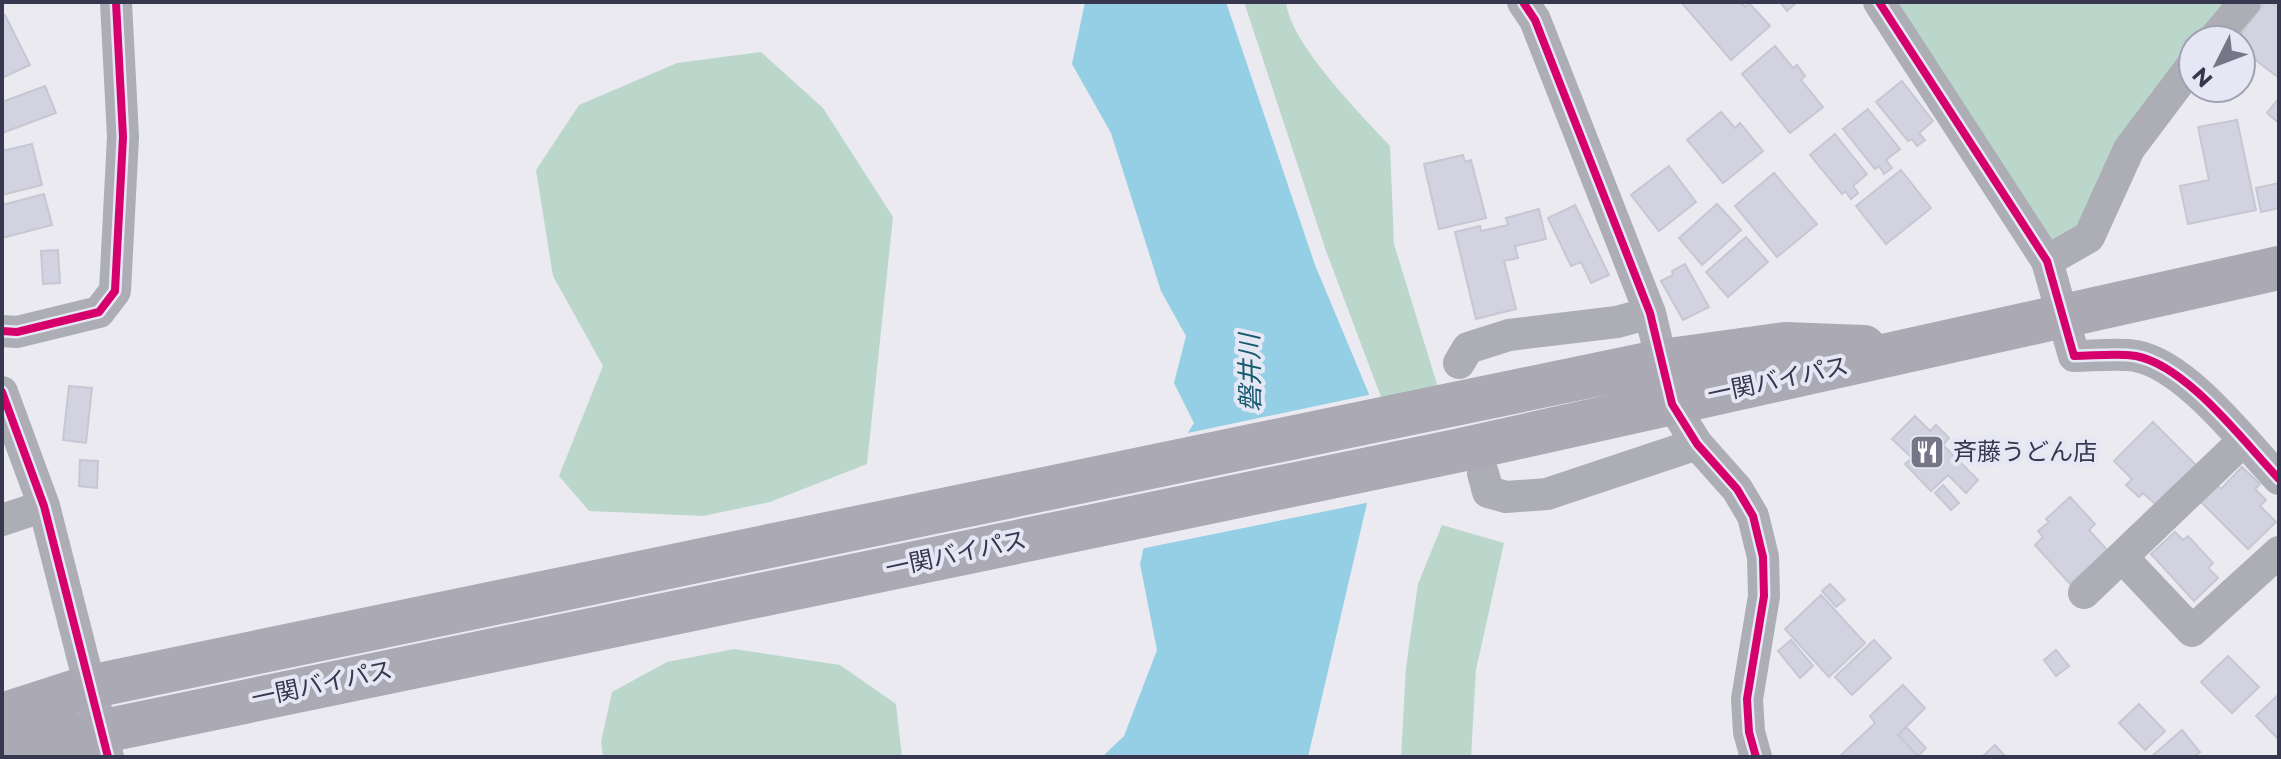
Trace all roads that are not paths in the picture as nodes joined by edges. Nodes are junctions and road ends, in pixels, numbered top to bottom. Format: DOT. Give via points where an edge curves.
graph roads {
  1 [pos="116,2"];
  2 [pos="1523,2"];
  3 [pos="1879,2"];
  4 [pos="2245,2"];
  5 [pos="2226,24"];
  6 [pos="2177,85"];
  7 [pos="2047,261"];
  8 [pos="2279,268"];
  9 [pos="1650,313"];
  10 [pos="2063,315"];
  11 [pos="2,331"];
  12 [pos="1910,352"];
  13 [pos="1662,361"];
  14 [pos="1459,363"];
  15 [pos="2,392"];
  16 [pos="1672,404"];
  17 [pos="2243,441"];
  18 [pos="1697,444"];
  19 [pos="1470,462"];
  20 [pos="2279,479"];
  21 [pos="44,506"];
  22 [pos="2,520"];
  23 [pos="2279,552"];
  24 [pos="2122,557"];
  25 [pos="2084,593"];
  26 [pos="89,687"];
  27 [pos="2,715"];
  28 [pos="104,744"];
  29 [pos="1752,744"];
  30 [pos="2,752"];
  31 [pos="1773,757"];
  1 -- 11 [label="street" via="123,137 115,291 99,312"];
  2 -- 9 [label="street" via="1535,20"];
  3 -- 7 [label="street"];
  4 -- 5 [label="street"];
  6 -- 7 [label="street" via="2129,149 2089,237"];
  7 -- 10 [label="street"];
  8 -- 10 [label="highway, 一関バイパス"];
  9 -- 13 [label="street"];
  9 -- 14 [label="street" via="1509,335 1468,348"];
  10 -- 12 [label="highway, 一関バイパス"];
  10 -- 17 [label="street" via="2074,356 2134,356 2164,365 2187,381"];
  12 -- 13 [label="highway, 一関バイパス" via="1785,344"];
  12 -- 16 [label="highway, 一関バイパス"];
  13 -- 16 [label="street"];
  13 -- 26 [label="highway, 一関バイパス"];
  15 -- 21 [label="street"];
  16 -- 18 [label="street"];
  16 -- 19 [label="highway, 一関バイパス"];
  17 -- 20 [label="street"];
  17 -- 24 [label="street"];
  18 -- 19 [label="street" via="1547,494 1506,497 1488,492"];
  18 -- 29 [label="street" via="1753,516 1763,557 1764,596 1747,699"];
  19 -- 28 [label="highway, 一関バイパス" via="241,701"];
  21 -- 22 [label="street"];
  21 -- 26 [label="street"];
  23 -- 24 [label="street" via="2192,631"];
  24 -- 25 [label="street"];
  26 -- 27 [label="highway, 一関バイパス"];
  26 -- 28 [label="street"];
  28 -- 30 [label="highway, 一関バイパス"];
  29 -- 31 [label="street"];
}
